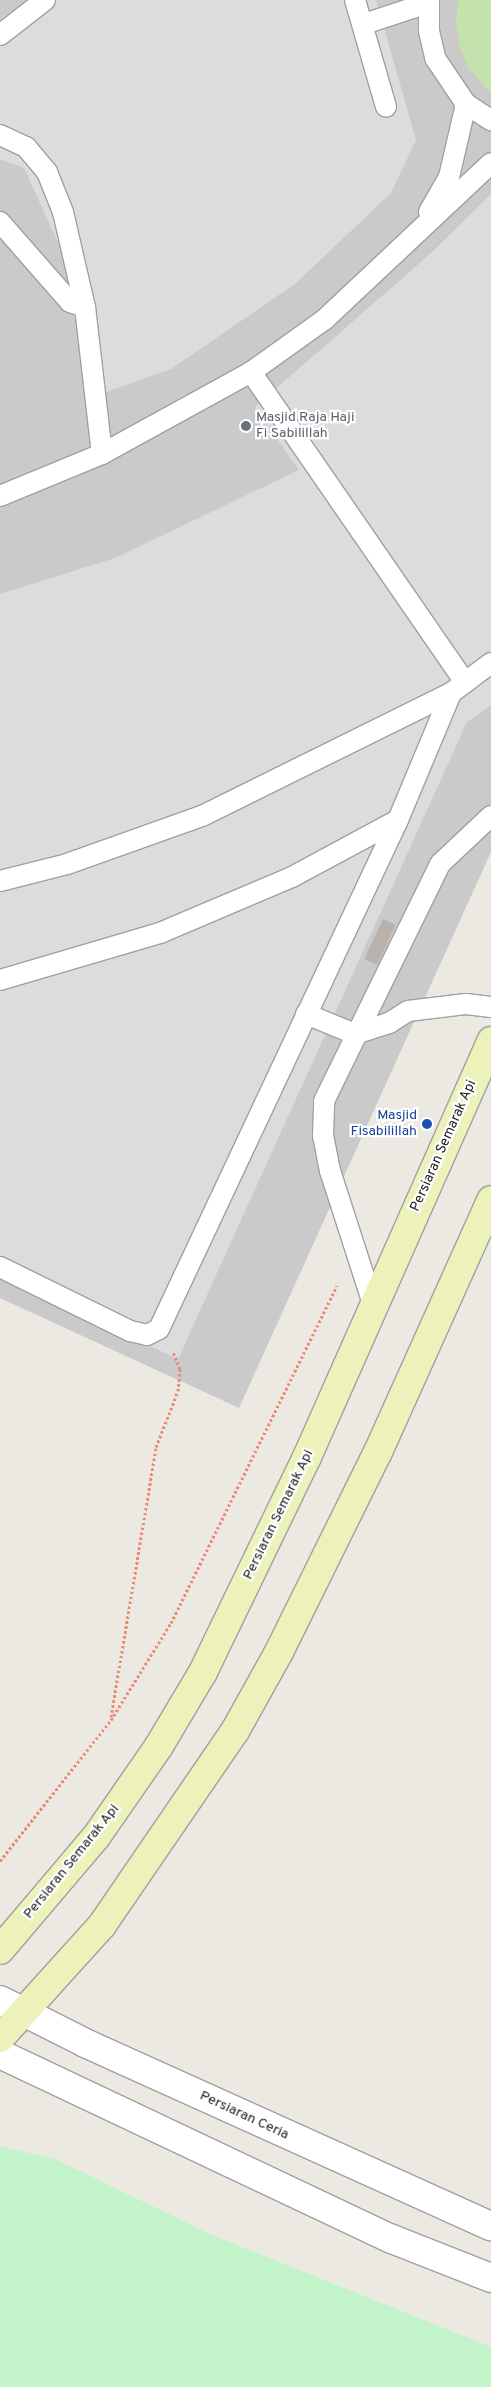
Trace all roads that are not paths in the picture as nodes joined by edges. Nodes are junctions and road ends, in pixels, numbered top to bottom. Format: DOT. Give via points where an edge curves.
graph roads {
  1 [pos="45,0"];
  2 [pos="355,0"];
  3 [pos="428,2"];
  4 [pos="364,24"];
  5 [pos="0,35"];
  6 [pos="466,104"];
  7 [pos="386,107"];
  8 [pos="491,120"];
  9 [pos="0,135"];
  10 [pos="491,163"];
  11 [pos="0,222"];
  12 [pos="414,234"];
  13 [pos="85,307"];
  14 [pos="251,372"];
  15 [pos="102,454"];
  16 [pos="0,496"];
  17 [pos="491,663"];
  18 [pos="458,688"];
  19 [pos="491,816"];
  20 [pos="398,820"];
  21 [pos="0,881"];
  22 [pos="0,980"];
  23 [pos="491,1008"];
  24 [pos="306,1014"];
  25 [pos="355,1034"];
  26 [pos="491,1041"];
  27 [pos="491,1200"];
  28 [pos="0,1267"];
  29 [pos="374,1307"];
  30 [pos="0,1950"];
  31 [pos="0,2000"];
  32 [pos="24,2013"];
  33 [pos="0,2038"];
  34 [pos="0,2054"];
  35 [pos="491,2226"];
  36 [pos="491,2278"];
  1 -- 5 [label="lane"];
  2 -- 4 [label="lane"];
  3 -- 4 [label="lane"];
  3 -- 6 [label="lane" via="435,58"];
  4 -- 7 [label="lane"];
  6 -- 8 [label="lane"];
  6 -- 12 [label="lane" via="449,176"];
  9 -- 13 [label="lane" via="26,148 47,172 63,212"];
  10 -- 12 [label="lane"];
  11 -- 13 [label="lane" via="70,302"];
  12 -- 14 [label="lane" via="324,320"];
  13 -- 15 [label="lane"];
  14 -- 15 [label="lane"];
  14 -- 18 [label="lane"];
  15 -- 16 [label="lane"];
  17 -- 18 [label="lane"];
  18 -- 20 [label="lane"];
  18 -- 21 [label="lane" via="202,816 67,864"];
  19 -- 25 [label="lane" via="440,864"];
  20 -- 22 [label="lane" via="292,877 160,933"];
  20 -- 24 [label="lane"];
  23 -- 25 [label="lane" via="466,1004 408,1011 389,1023"];
  24 -- 25 [label="lane"];
  24 -- 28 [label="lane" via="159,1329 147,1335 130,1331"];
  25 -- 29 [label="lane" via="324,1102 323,1136 330,1172"];
  26 -- 29 [label="main road, Persiaran Semarak Api"];
  27 -- 32 [label="main road" via="378,1452 279,1652 240,1722 174,1826 102,1925"];
  29 -- 30 [label="main road, Persiaran Semarak Api" via="307,1457 203,1672 159,1746 96,1837"];
  31 -- 32 [label="street, Persiaran Ceria"];
  32 -- 33 [label="main road"];
  32 -- 35 [label="street, Persiaran Ceria" via="366,2172"];
  34 -- 36 [label="street" via="392,2239"];
}
